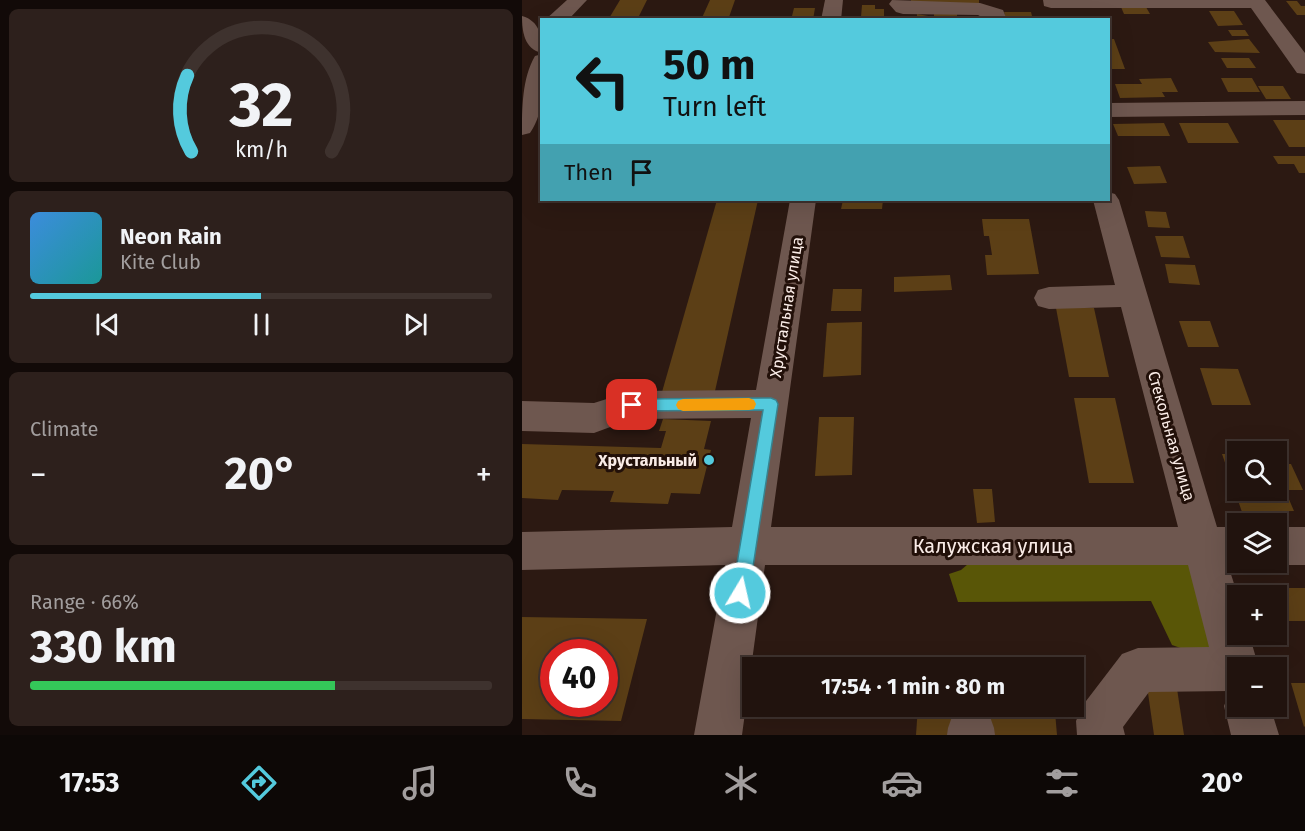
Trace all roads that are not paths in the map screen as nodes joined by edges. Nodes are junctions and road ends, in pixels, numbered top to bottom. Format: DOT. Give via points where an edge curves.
graph roads {
  1 [pos="578,0"];
  2 [pos="834,0"];
  3 [pos="1256,1"];
  4 [pos="899,4"];
  5 [pos="1053,7"];
  6 [pos="556,18"];
  7 [pos="831,18"];
  8 [pos="997,18"];
  9 [pos="522,22"];
  10 [pos="540,44"];
  11 [pos="540,67"];
  12 [pos="1305,68"];
  13 [pos="1305,108"];
  14 [pos="1110,110"];
  15 [pos="522,128"];
  16 [pos="803,201"];
  17 [pos="1106,201"];
  18 [pos="1133,296"];
  19 [pos="1049,298"];
  20 [pos="771,404"];
  21 [pos="522,416"];
  22 [pos="748,546"];
  23 [pos="1220,546"];
  24 [pos="1287,546"];
  25 [pos="1305,546"];
  26 [pos="522,551"];
  27 [pos="1235,657"];
  28 [pos="1227,671"];
  29 [pos="1250,717"];
  30 [pos="718,735"];
  31 [pos="1101,735"];
  32 [pos="1255,735"];
  1 -- 6 [label="street"];
  2 -- 7 [label="street"];
  3 -- 5 [label="street"];
  3 -- 12 [label="street"];
  4 -- 8 [label="street" via="903,8 980,9 996,14"];
  9 -- 10 [label="street"];
  11 -- 15 [label="street"];
  13 -- 14 [label="street"];
  16 -- 20 [label="street, Хрустальная улица"];
  17 -- 18 [label="street, Стекольная улица"];
  18 -- 19 [label="street"];
  18 -- 23 [label="street, Стекольная улица"];
  20 -- 21 [label="street" via="632,405 594,418"];
  20 -- 22 [label="street, Хрустальная улица"];
  22 -- 23 [label="street, Калужская улица"];
  22 -- 26 [label="street, Калужская улица"];
  22 -- 30 [label="street, Хрустальная улица"];
  23 -- 27 [label="street, Стекольная улица"];
  24 -- 25 [label="street"];
  28 -- 31 [label="street" via="1138,670 1099,721"];
  29 -- 32 [label="street"];
}
